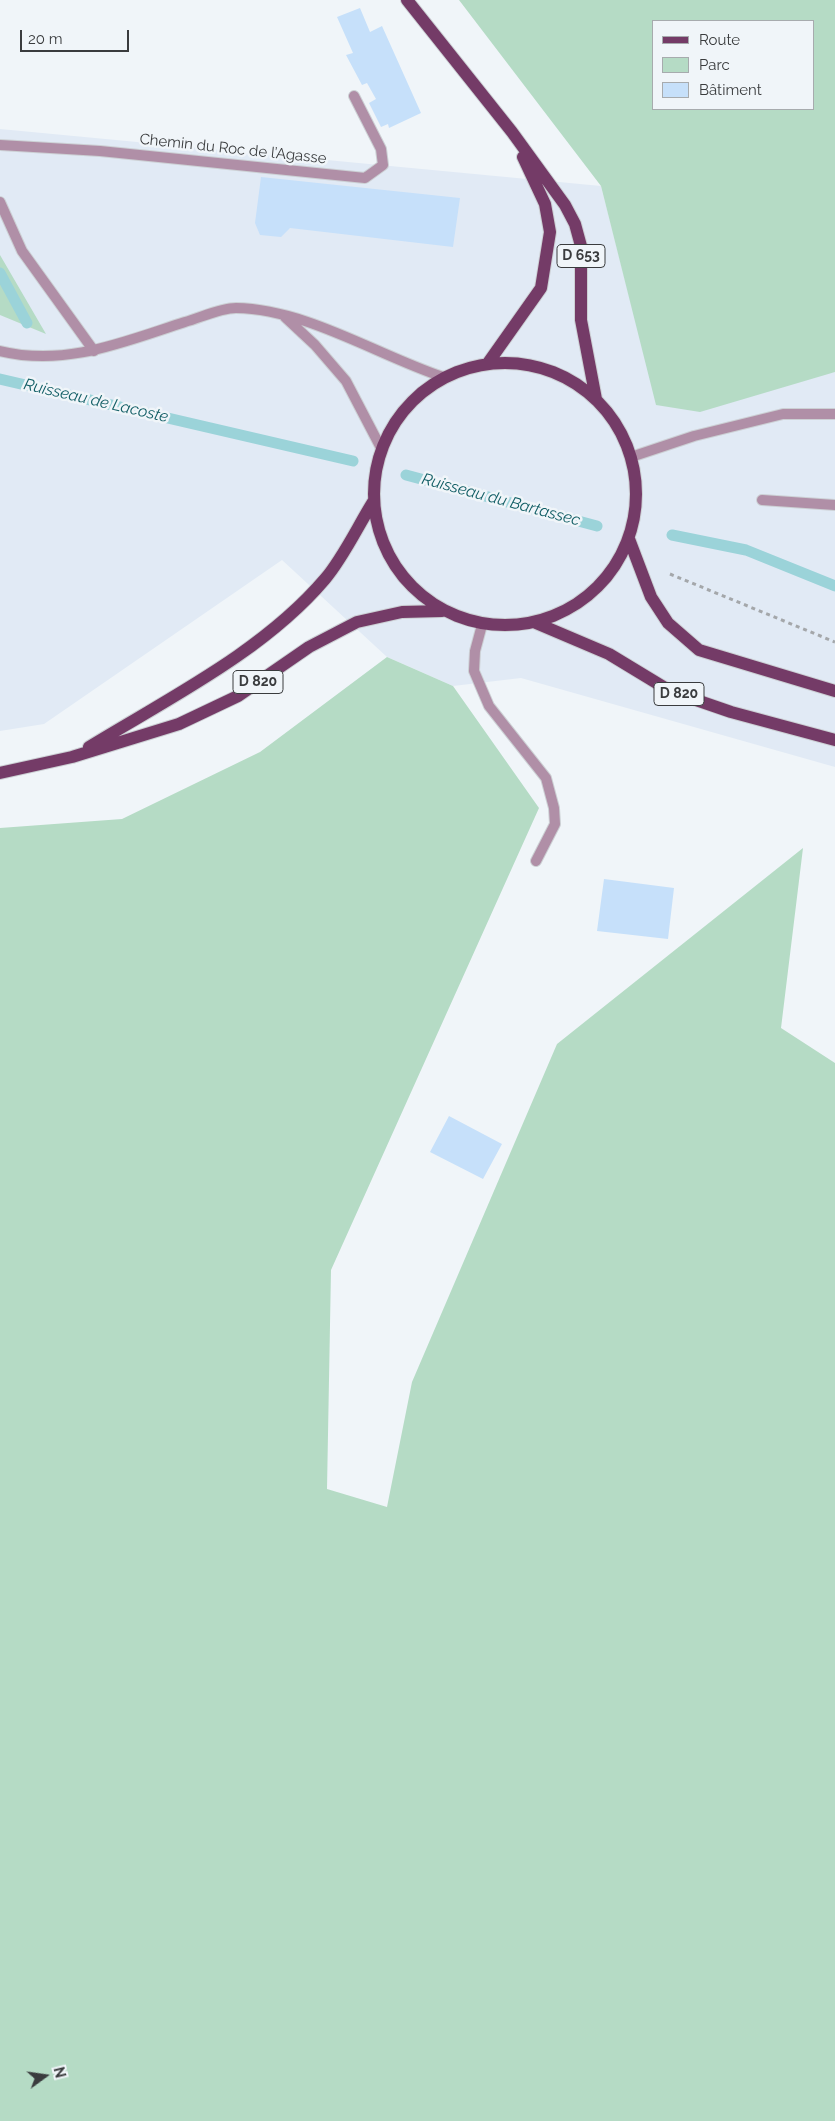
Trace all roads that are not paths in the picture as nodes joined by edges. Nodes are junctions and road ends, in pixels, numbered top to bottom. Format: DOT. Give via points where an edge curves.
graph roads {
  1 [pos="407,0"];
  2 [pos="354,96"];
  3 [pos="512,132"];
  4 [pos="0,145"];
  5 [pos="0,202"];
  6 [pos="281,313"];
  7 [pos="0,351"];
  8 [pos="94,351"];
  9 [pos="488,363"];
  10 [pos="443,377"];
  11 [pos="596,399"];
  12 [pos="835,414"];
  13 [pos="381,448"];
  14 [pos="631,456"];
  15 [pos="762,500"];
  16 [pos="373,502"];
  17 [pos="835,505"];
  18 [pos="629,539"];
  19 [pos="442,611"];
  20 [pos="536,623"];
  21 [pos="482,625"];
  22 [pos="835,691"];
  23 [pos="835,740"];
  24 [pos="72,757"];
  25 [pos="0,773"];
  26 [pos="536,861"];
  1 -- 3 [label="main road, D 653"];
  2 -- 4 [label="street, Chemin du Roc de l’Agasse" via="381,149 383,165 365,178 100,151"];
  3 -- 9 [label="main road, D 653" via="545,204 550,232 541,288"];
  3 -- 11 [label="main road, D 653" via="566,205 575,224 581,246 581,320"];
  5 -- 8 [label="street" via="22,251"];
  6 -- 8 [label="street" via="234,308"];
  6 -- 10 [label="street"];
  6 -- 13 [label="street" via="346,381"];
  7 -- 8 [label="street" via="51,356"];
  9 -- 10 [label="main road"];
  9 -- 11 [label="main road" via="527,364 564,376"];
  10 -- 13 [label="main road" via="415,397 395,420"];
  11 -- 14 [label="main road" via="617,426"];
  12 -- 14 [label="street" via="783,414"];
  13 -- 16 [label="main road" via="374,474"];
  14 -- 18 [label="main road" via="637,498"];
  15 -- 17 [label="street"];
  16 -- 19 [label="main road" via="382,546 407,583"];
  16 -- 24 [label="main road, D 820" via="327,578 290,616 231,659"];
  18 -- 20 [label="main road" via="602,583 576,606"];
  18 -- 22 [label="main road" via="651,598 668,623 700,650"];
  19 -- 21 [label="main road"];
  19 -- 24 [label="main road, D 820" via="402,612 357,622 309,647 238,696 187,720"];
  20 -- 21 [label="main road" via="509,627"];
  20 -- 23 [label="main road, D 820" via="609,654 670,691 731,712"];
  21 -- 26 [label="street" via="474,671 489,706 546,778 554,808 555,824"];
  24 -- 25 [label="main road, D 820"];
}
